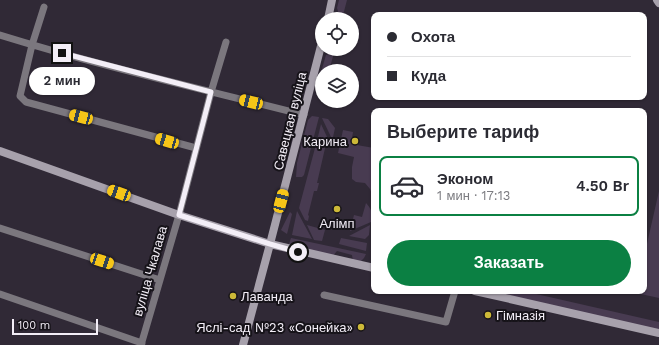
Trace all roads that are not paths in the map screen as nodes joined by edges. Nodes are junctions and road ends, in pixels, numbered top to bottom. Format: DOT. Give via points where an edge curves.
graph roads {
  1 [pos="332,0"];
  2 [pos="657,0"];
  3 [pos="659,4"];
  4 [pos="44,7"];
  5 [pos="329,12"];
  6 [pos="0,35"];
  7 [pos="226,42"];
  8 [pos="32,45"];
  9 [pos="319,56"];
  10 [pos="211,92"];
  11 [pos="304,115"];
  12 [pos="196,148"];
  13 [pos="0,151"];
  14 [pos="179,215"];
  15 [pos="0,228"];
  16 [pos="270,244"];
  17 [pos="371,267"];
  18 [pos="160,280"];
  19 [pos="0,294"];
  20 [pos="454,294"];
  21 [pos="488,294"];
  22 [pos="324,295"];
  23 [pos="659,333"];
  24 [pos="141,344"];
  25 [pos="243,345"];
  1 -- 5 [label="street"];
  2 -- 3 [label="street"];
  4 -- 8 [label="street"];
  6 -- 8 [label="street"];
  7 -- 10 [label="street, вуліца Чкалава"];
  8 -- 10 [label="street"];
  8 -- 12 [label="street" via="20,96 26,102"];
  9 -- 11 [label="street, Савецкая вуліца"];
  10 -- 11 [label="street"];
  10 -- 12 [label="street, вуліца Чкалава"];
  11 -- 16 [label="street, Савецкая вуліца"];
  12 -- 14 [label="street, вуліца Чкалава"];
  13 -- 14 [label="street"];
  14 -- 16 [label="street"];
  14 -- 18 [label="street, вуліца Чкалава"];
  15 -- 18 [label="street"];
  16 -- 17 [label="street"];
  16 -- 25 [label="street, Савецкая вуліца"];
  18 -- 24 [label="street, вуліца Чкалава"];
  19 -- 24 [label="street"];
  20 -- 22 [label="street" via="446,322"];
  21 -- 23 [label="street"];
}
